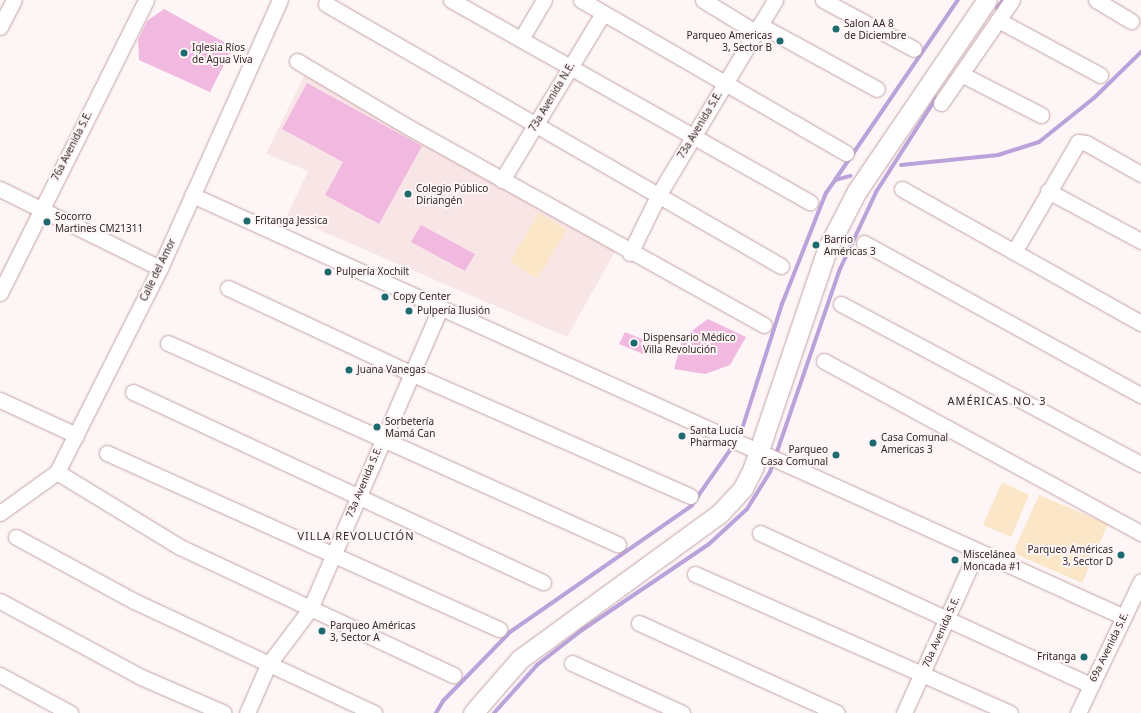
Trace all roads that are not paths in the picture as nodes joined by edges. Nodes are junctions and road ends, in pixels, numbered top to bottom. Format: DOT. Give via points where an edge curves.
graph roads {
  1 [pos="14,0"];
  2 [pos="146,0"];
  3 [pos="280,0"];
  4 [pos="451,0"];
  5 [pos="544,0"];
  6 [pos="581,0"];
  7 [pos="703,0"];
  8 [pos="775,0"];
  9 [pos="823,0"];
  10 [pos="987,0"];
  11 [pos="1012,0"];
  12 [pos="1096,0"];
  13 [pos="326,4"];
  14 [pos="602,13"];
  15 [pos="998,20"];
  16 [pos="1130,21"];
  17 [pos="0,27"];
  18 [pos="758,29"];
  19 [pos="521,39"];
  20 [pos="914,49"];
  21 [pos="297,61"];
  22 [pos="570,66"];
  23 [pos="961,74"];
  24 [pos="1100,75"];
  25 [pos="724,85"];
  26 [pos="877,89"];
  27 [pos="941,103"];
  28 [pos="1041,115"];
  29 [pos="536,124"];
  30 [pos="693,135"];
  31 [pos="846,153"];
  32 [pos="1141,174"];
  33 [pos="502,180"];
  34 [pos="0,189"];
  35 [pos="902,189"];
  36 [pos="1048,191"];
  37 [pos="659,194"];
  38 [pos="192,196"];
  39 [pos="810,202"];
  40 [pos="40,209"];
  41 [pos="1141,242"];
  42 [pos="864,243"];
  43 [pos="1014,252"];
  44 [pos="630,253"];
  45 [pos="781,266"];
  46 [pos="160,268"];
  47 [pos="228,288"];
  48 [pos="0,293"];
  49 [pos="841,304"];
  50 [pos="440,309"];
  51 [pos="1141,324"];
  52 [pos="764,325"];
  53 [pos="168,342"];
  54 [pos="824,361"];
  55 [pos="410,373"];
  56 [pos="133,392"];
  57 [pos="1141,395"];
  58 [pos="0,400"];
  59 [pos="76,435"];
  60 [pos="382,439"];
  61 [pos="107,453"];
  62 [pos="769,458"];
  63 [pos="1141,464"];
  64 [pos="57,472"];
  65 [pos="358,496"];
  66 [pos="690,496"];
  67 [pos="4,507"];
  68 [pos="760,532"];
  69 [pos="1141,534"];
  70 [pos="16,537"];
  71 [pos="618,544"];
  72 [pos="977,552"];
  73 [pos="333,555"];
  74 [pos="695,574"];
  75 [pos="1141,581"];
  76 [pos="544,582"];
  77 [pos="0,600"];
  78 [pos="310,609"];
  79 [pos="1124,617"];
  80 [pos="947,619"];
  81 [pos="639,623"];
  82 [pos="499,629"];
  83 [pos="572,663"];
  84 [pos="268,665"];
  85 [pos="922,674"];
  86 [pos="0,675"];
  87 [pos="453,675"];
  88 [pos="1091,685"];
  89 [pos="70,713"];
  90 [pos="224,713"];
  91 [pos="247,713"];
  92 [pos="374,713"];
  93 [pos="473,713"];
  94 [pos="682,713"];
  95 [pos="837,713"];
  96 [pos="904,713"];
  97 [pos="1010,713"];
  98 [pos="1078,713"];
  1 -- 17 [label="street"];
  2 -- 40 [label="street, 76a Avenida S.E."];
  3 -- 38 [label="street, Calle del Amor"];
  4 -- 19 [label="street"];
  5 -- 19 [label="street"];
  6 -- 14 [label="street"];
  7 -- 18 [label="street"];
  8 -- 18 [label="street, 73a Avenida S.E."];
  9 -- 20 [label="street"];
  10 -- 62 [label="street" via="863,181 834,235 812,286"];
  11 -- 15 [label="street"];
  12 -- 16 [label="street"];
  13 -- 29 [label="street"];
  14 -- 22 [label="street, 73a Avenida N.E."];
  14 -- 25 [label="street"];
  15 -- 23 [label="street"];
  15 -- 24 [label="street"];
  18 -- 25 [label="street, 73a Avenida S.E."];
  18 -- 26 [label="street"];
  19 -- 22 [label="street"];
  21 -- 33 [label="street"];
  22 -- 29 [label="street, 73a Avenida N.E."];
  22 -- 30 [label="street"];
  23 -- 27 [label="street"];
  23 -- 28 [label="street"];
  25 -- 30 [label="street, 73a Avenida S.E."];
  25 -- 31 [label="street"];
  29 -- 33 [label="street, 73a Avenida N.E."];
  29 -- 37 [label="street"];
  30 -- 37 [label="street, 73a Avenida S.E."];
  30 -- 39 [label="street"];
  32 -- 36 [label="street" via="1086,143 1078,142"];
  33 -- 44 [label="street"];
  34 -- 40 [label="street"];
  35 -- 43 [label="street"];
  36 -- 41 [label="street"];
  36 -- 43 [label="street"];
  37 -- 44 [label="street, 73a Avenida S.E."];
  37 -- 45 [label="street"];
  38 -- 46 [label="street, Calle del Amor"];
  38 -- 50 [label="street"];
  40 -- 46 [label="street"];
  40 -- 48 [label="street, 76a Avenida S.E."];
  42 -- 57 [label="street"];
  43 -- 51 [label="street"];
  44 -- 52 [label="street"];
  46 -- 59 [label="street, Calle del Amor"];
  47 -- 55 [label="street"];
  49 -- 63 [label="street"];
  50 -- 55 [label="street, 73a Avenida S.E."];
  50 -- 62 [label="street" via="632,393"];
  53 -- 60 [label="street"];
  54 -- 69 [label="street"];
  55 -- 60 [label="street, 73a Avenida S.E."];
  55 -- 66 [label="street"];
  56 -- 65 [label="street"];
  58 -- 59 [label="street"];
  59 -- 64 [label="street, Calle del Amor"];
  60 -- 65 [label="street, 73a Avenida S.E."];
  60 -- 71 [label="street"];
  61 -- 73 [label="street"];
  62 -- 72 [label="street"];
  62 -- 93 [label="street" via="720,513 535,646 488,692"];
  64 -- 67 [label="street, Calle del Amor"];
  64 -- 78 [label="street" via="180,547"];
  65 -- 73 [label="street, 73a Avenida S.E."];
  65 -- 76 [label="street"];
  68 -- 80 [label="street"];
  70 -- 84 [label="street" via="134,602"];
  72 -- 79 [label="street"];
  72 -- 80 [label="street, 70a Avenida S.E."];
  73 -- 78 [label="street, 73a Avenida S.E."];
  73 -- 82 [label="street"];
  74 -- 85 [label="street"];
  75 -- 79 [label="street, 69a Avenida S.E."];
  77 -- 90 [label="street" via="140,677"];
  78 -- 84 [label="street, 73a Avenida S.E."];
  78 -- 87 [label="street"];
  79 -- 88 [label="street, 69a Avenida S.E."];
  80 -- 85 [label="street, 70a Avenida S.E."];
  80 -- 88 [label="street"];
  81 -- 95 [label="street"];
  83 -- 94 [label="street"];
  84 -- 91 [label="street, 73a Avenida S.E."];
  84 -- 92 [label="street"];
  85 -- 96 [label="street, 70a Avenida S.E."];
  85 -- 97 [label="street"];
  86 -- 89 [label="street"];
  88 -- 98 [label="street, 69a Avenida S.E."];
}
